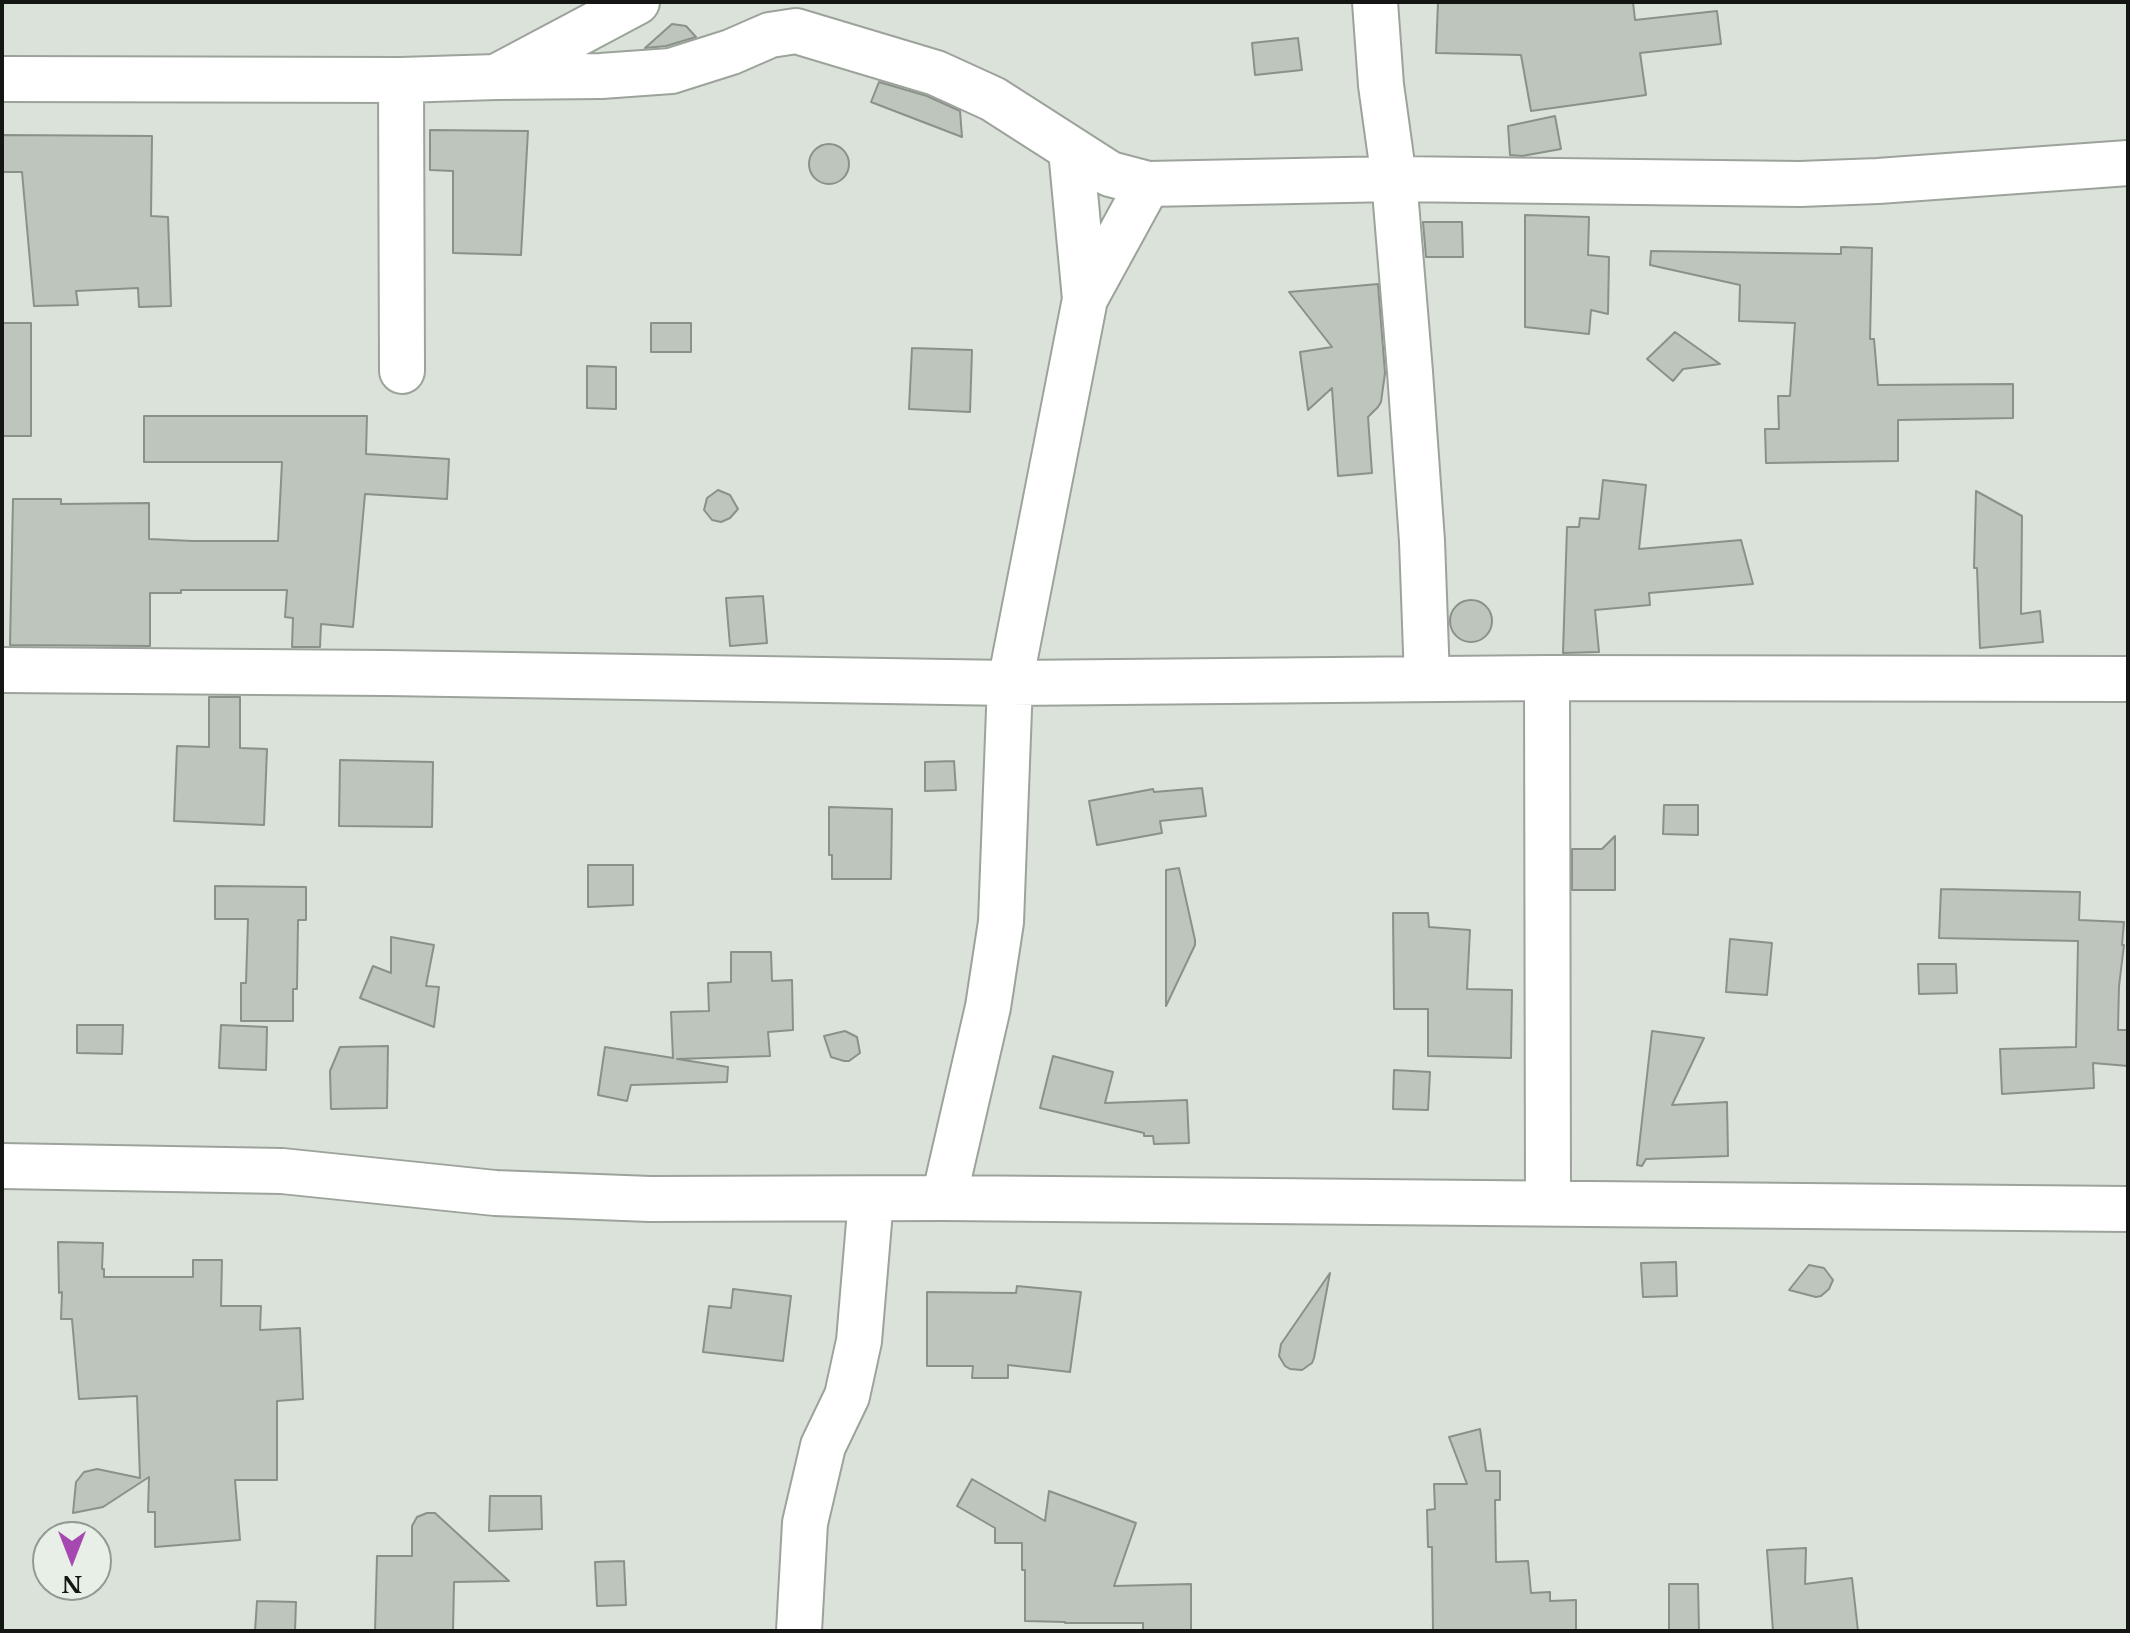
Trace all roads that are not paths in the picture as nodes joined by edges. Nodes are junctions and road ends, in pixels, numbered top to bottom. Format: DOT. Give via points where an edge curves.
graph roads {
  1 [pos="637,2"];
  2 [pos="1375,2"];
  3 [pos="806,17"];
  4 [pos="496,77"];
  5 [pos="2,79"];
  6 [pos="401,80"];
  7 [pos="1071,150"];
  8 [pos="2128,163"];
  9 [pos="1394,179"];
  10 [pos="1148,184"];
  11 [pos="1085,299"];
  12 [pos="402,371"];
  13 [pos="2,670"];
  14 [pos="1547,678"];
  15 [pos="1427,679"];
  16 [pos="2128,679"];
  17 [pos="1010,683"];
  18 [pos="2,1166"];
  19 [pos="944,1198"];
  20 [pos="871,1199"];
  21 [pos="1548,1203"];
  22 [pos="2128,1209"];
  23 [pos="799,1631"];
  1 -- 4 [label="street"];
  2 -- 9 [label="street"];
  3 -- 4 [label="street" via="731,52 671,71"];
  3 -- 7 [label="street" via="993,99"];
  4 -- 6 [label="street"];
  5 -- 6 [label="street"];
  6 -- 12 [label="street"];
  7 -- 10 [label="street" via="1110,174"];
  7 -- 11 [label="street"];
  8 -- 9 [label="street" via="1800,184"];
  9 -- 10 [label="street"];
  9 -- 15 [label="street" via="1420,510"];
  10 -- 11 [label="street"];
  11 -- 17 [label="street"];
  13 -- 17 [label="street"];
  14 -- 15 [label="street"];
  14 -- 16 [label="street"];
  14 -- 21 [label="street"];
  15 -- 17 [label="street"];
  17 -- 19 [label="street" via="1001,922 988,1007"];
  18 -- 20 [label="street" via="282,1171 481,1192 650,1199"];
  19 -- 20 [label="street"];
  19 -- 21 [label="street"];
  20 -- 23 [label="street" via="859,1341 847,1396 823,1446 805,1523"];
  21 -- 22 [label="street"];
}
